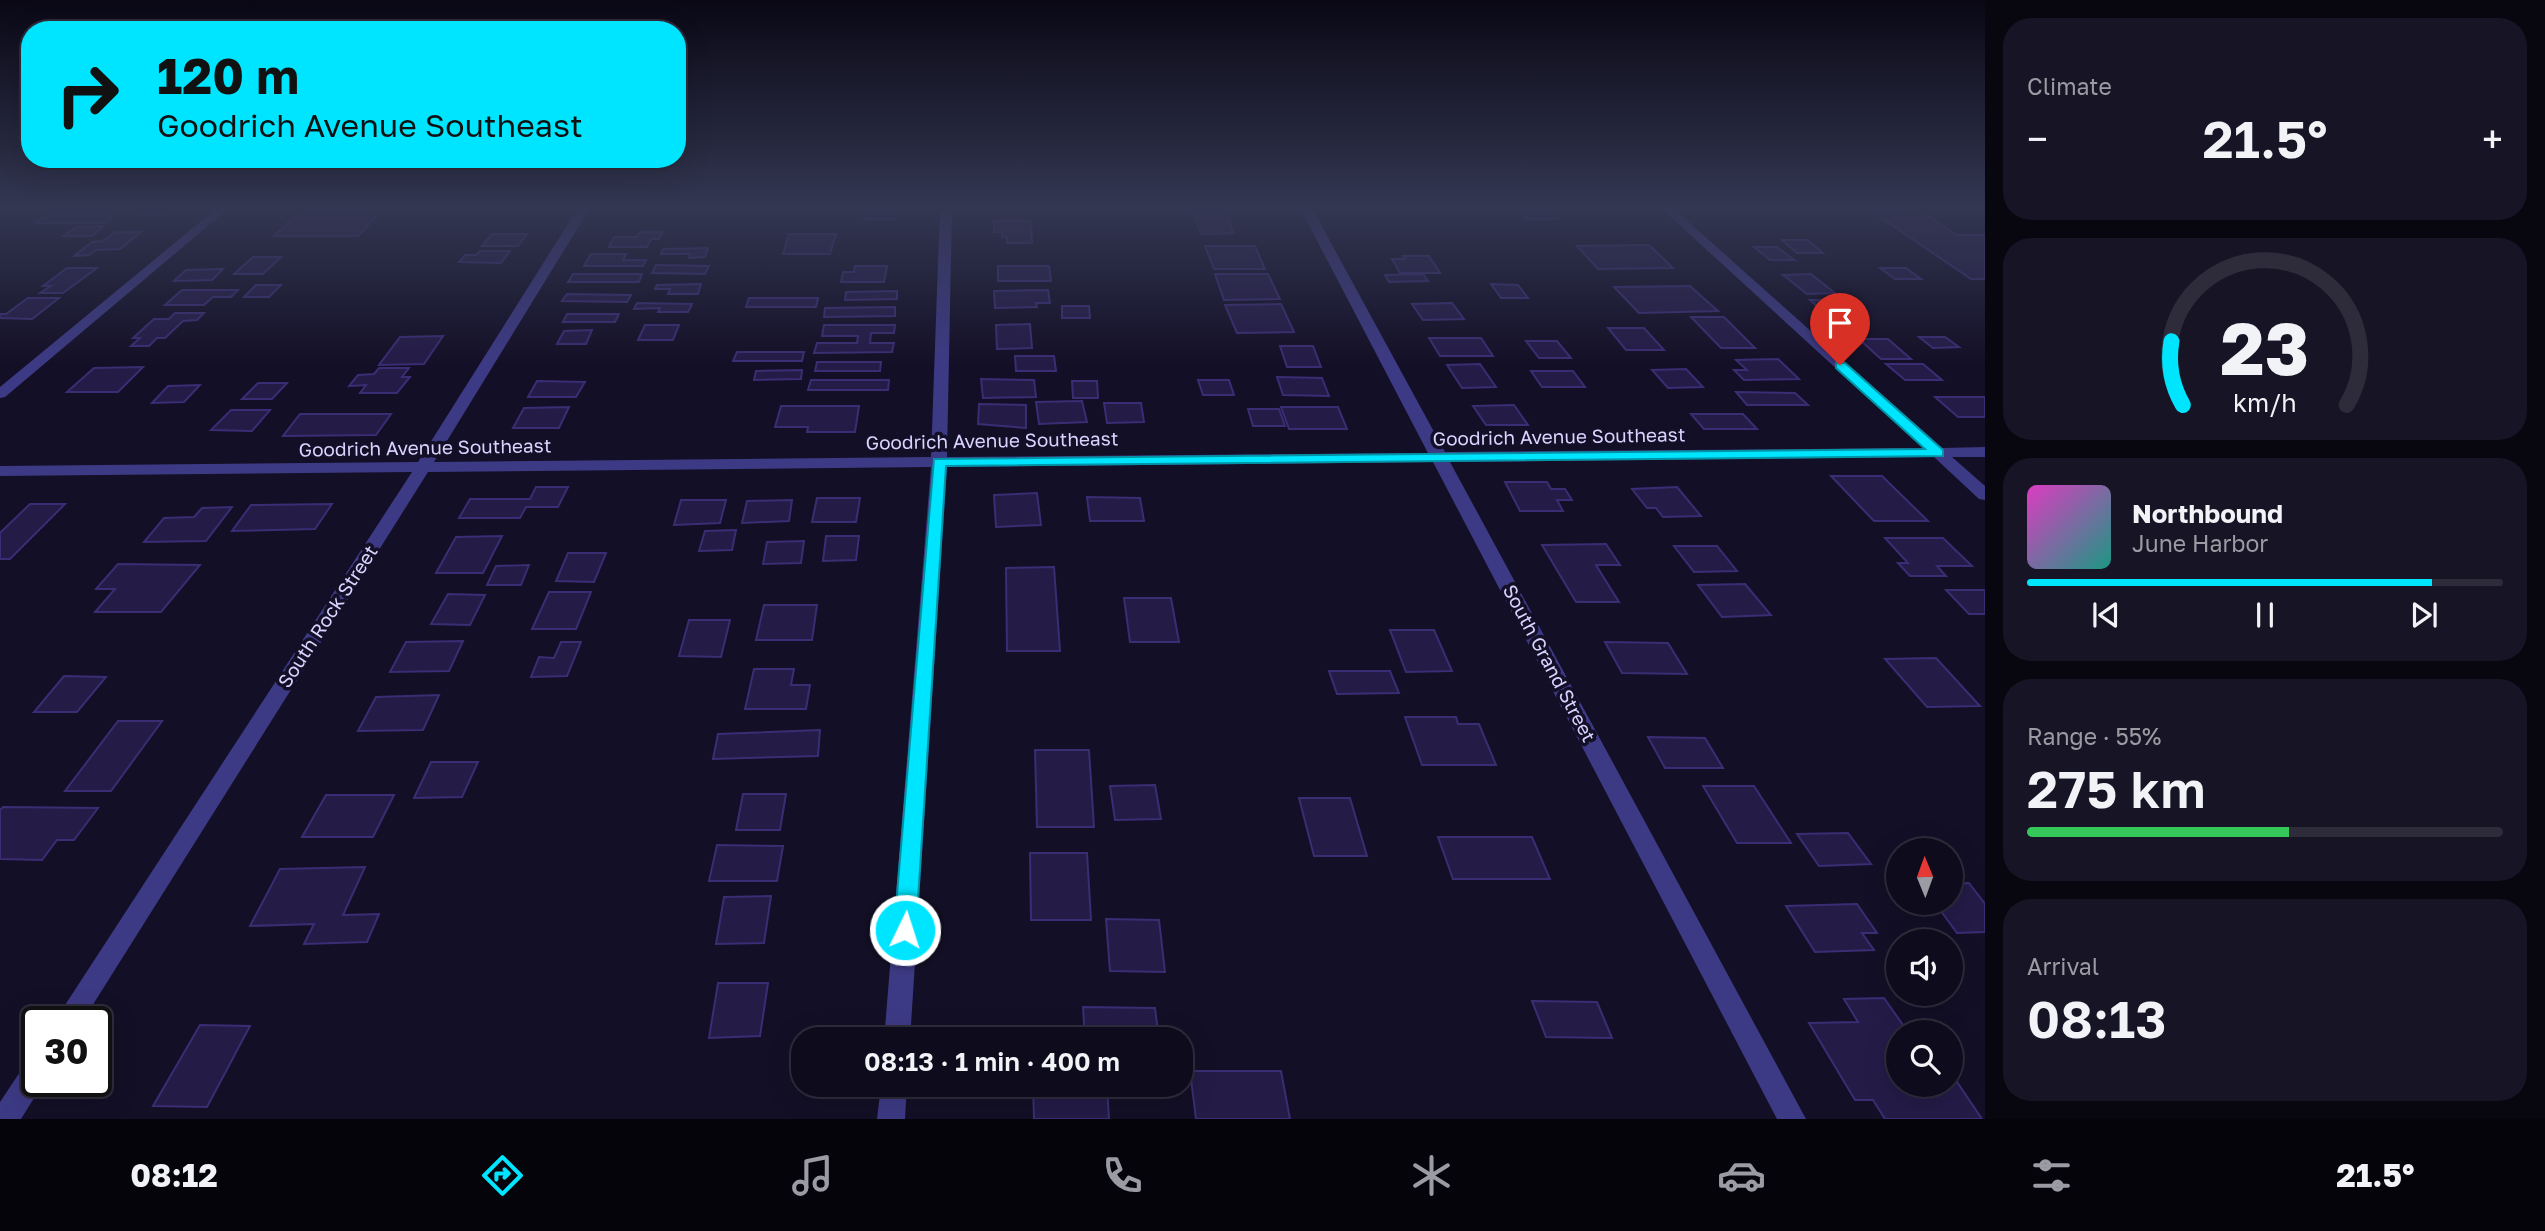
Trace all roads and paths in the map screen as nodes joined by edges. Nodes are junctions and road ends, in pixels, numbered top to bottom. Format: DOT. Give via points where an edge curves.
graph roads {
  1 [pos="161,260"];
  2 [pos="551,260"];
  3 [pos="945,260"];
  4 [pos="1334,260"];
  5 [pos="1724,260"];
  6 [pos="0,394"];
  7 [pos="1985,452"];
  8 [pos="1938,453"];
  9 [pos="1441,458"];
  10 [pos="939,462"];
  11 [pos="422,468"];
  12 [pos="0,471"];
  13 [pos="1985,495"];
  14 [pos="77,1006"];
  15 [pos="898,1027"];
  16 [pos="21,1094"];
  17 [pos="893,1097"];
  18 [pos="5,1119"];
  19 [pos="891,1119"];
  20 [pos="1792,1119"];
  1 -- 6 [label="street"];
  2 -- 11 [label="street, South Rock Street"];
  3 -- 10 [label="street"];
  4 -- 9 [label="street, South Grand Street"];
  5 -- 8 [label="street"];
  7 -- 8 [label="street, Goodrich Avenue Southeast"];
  8 -- 9 [label="street, Goodrich Avenue Southeast"];
  8 -- 13 [label="street"];
  9 -- 10 [label="street, Goodrich Avenue Southeast"];
  9 -- 20 [label="street, South Grand Street"];
  10 -- 11 [label="street, Goodrich Avenue Southeast"];
  10 -- 15 [label="street"];
  11 -- 12 [label="street, Goodrich Avenue Southeast"];
  11 -- 14 [label="street, South Rock Street"];
  16 -- 18 [label="street"];
  17 -- 19 [label="street"];
}
